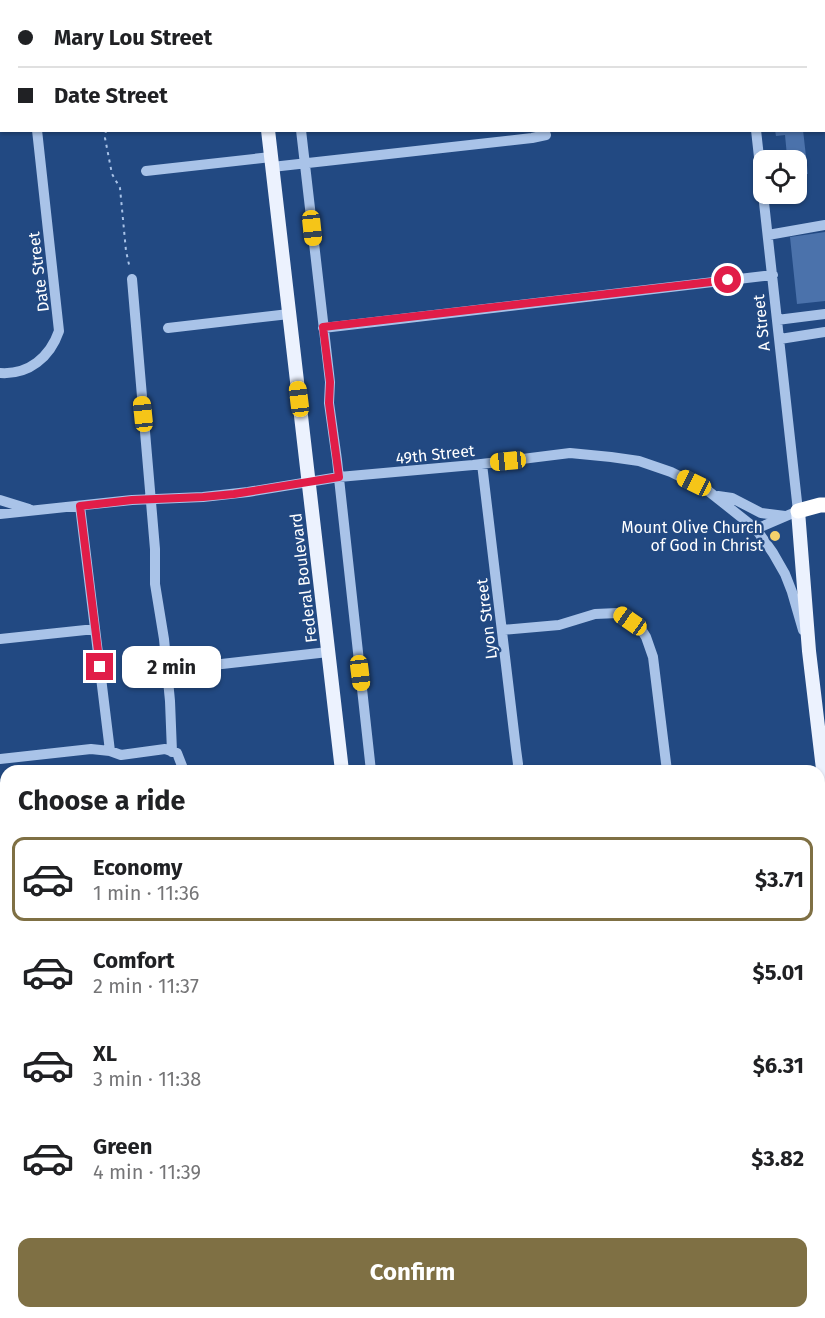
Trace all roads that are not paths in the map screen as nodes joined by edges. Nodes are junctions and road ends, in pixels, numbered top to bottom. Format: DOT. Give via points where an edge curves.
graph roads {
  1 [pos="37,132"];
  2 [pos="267,132"];
  3 [pos="301,132"];
  4 [pos="756,132"];
  5 [pos="546,135"];
  6 [pos="271,162"];
  7 [pos="304,164"];
  8 [pos="146,171"];
  9 [pos="825,225"];
  10 [pos="768,235"];
  11 [pos="773,275"];
  12 [pos="132,279"];
  13 [pos="289,314"];
  14 [pos="825,314"];
  15 [pos="777,320"];
  16 [pos="323,327"];
  17 [pos="168,328"];
  18 [pos="825,332"];
  19 [pos="780,339"];
  20 [pos="0,373"];
  21 [pos="482,464"];
  22 [pos="339,477"];
  23 [pos="309,483"];
  24 [pos="715,496"];
  25 [pos="150,499"];
  26 [pos="0,500"];
  27 [pos="825,505"];
  28 [pos="80,506"];
  29 [pos="32,510"];
  30 [pos="0,514"];
  31 [pos="792,514"];
  32 [pos="756,528"];
  33 [pos="95,628"];
  34 [pos="502,630"];
  35 [pos="0,639"];
  36 [pos="809,651"];
  37 [pos="328,652"];
  38 [pos="204,666"];
  39 [pos="110,751"];
  40 [pos="174,752"];
  41 [pos="0,759"];
  42 [pos="181,765"];
  43 [pos="341,765"];
  44 [pos="370,765"];
  45 [pos="517,765"];
  46 [pos="666,765"];
  47 [pos="823,765"];
  1 -- 20 [label="street, Date Street" via="59,331 47,355 34,365"];
  2 -- 6 [label="main road, Federal Boulevard"];
  3 -- 7 [label="street"];
  4 -- 10 [label="street, A Street"];
  5 -- 7 [label="street"];
  6 -- 7 [label="street"];
  6 -- 8 [label="street"];
  6 -- 13 [label="main road, Federal Boulevard"];
  7 -- 16 [label="street"];
  9 -- 10 [label="street"];
  10 -- 11 [label="street, A Street"];
  11 -- 15 [label="street, A Street"];
  11 -- 16 [label="street"];
  12 -- 25 [label="street"];
  13 -- 17 [label="street"];
  13 -- 23 [label="main road, Federal Boulevard"];
  14 -- 15 [label="street"];
  15 -- 19 [label="street, A Street"];
  16 -- 22 [label="street"];
  18 -- 19 [label="street"];
  19 -- 31 [label="street, A Street"];
  21 -- 22 [label="street, 49th Street"];
  21 -- 24 [label="street, 49th Street" via="570,453 611,457 671,472"];
  21 -- 34 [label="street, Lyon Street"];
  22 -- 23 [label="street, 49th Street"];
  22 -- 44 [label="street"];
  23 -- 25 [label="street, 49th Street" via="203,497"];
  23 -- 37 [label="main road, Federal Boulevard"];
  24 -- 31 [label="street" via="732,498 761,513"];
  24 -- 32 [label="street, 49th Street"];
  25 -- 28 [label="street, 49th Street"];
  25 -- 40 [label="street" via="155,584"];
  26 -- 29 [label="street"];
  27 -- 31 [label="highway"];
  28 -- 29 [label="street, 49th Street"];
  28 -- 33 [label="street"];
  29 -- 30 [label="street, 49th Street"];
  31 -- 32 [label="street"];
  31 -- 36 [label="main road, A Street"];
  32 -- 36 [label="street, 49th Street" via="792,592"];
  33 -- 35 [label="street"];
  33 -- 39 [label="street"];
  34 -- 45 [label="street, Lyon Street"];
  34 -- 46 [label="street" via="559,625 595,614 618,613 641,629 653,657"];
  36 -- 47 [label="main road, A Street"];
  37 -- 38 [label="street"];
  37 -- 43 [label="main road, Federal Boulevard"];
  39 -- 40 [label="street" via="121,755"];
  39 -- 41 [label="street" via="91,749"];
  40 -- 42 [label="street"];
}
